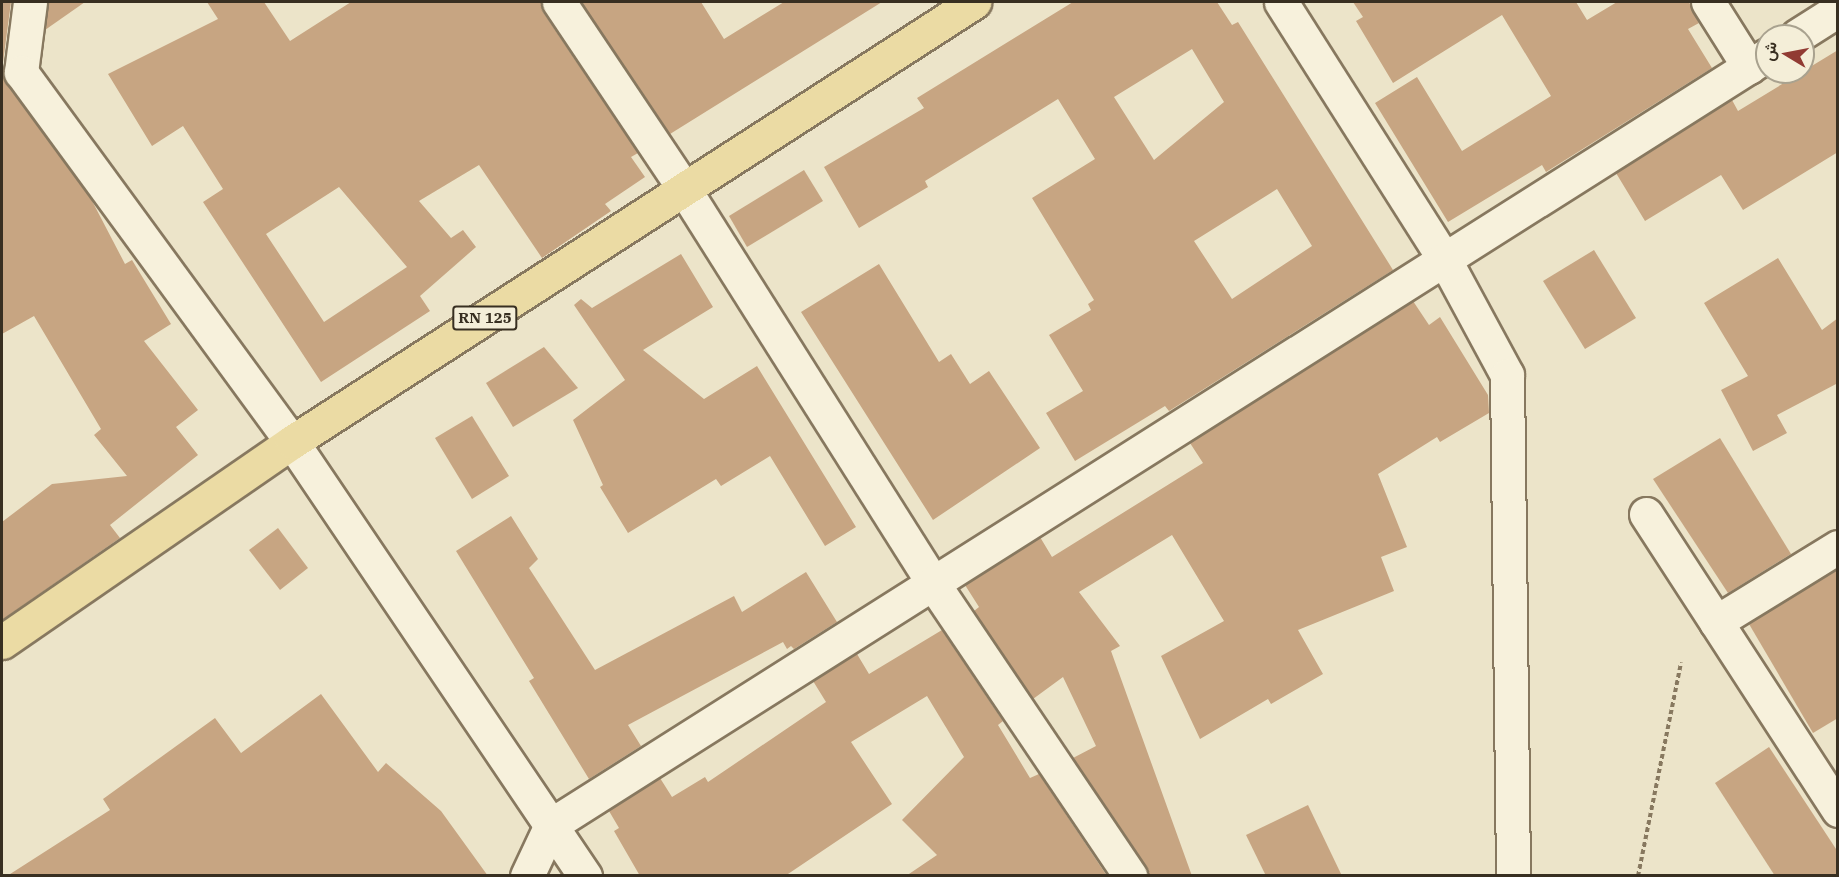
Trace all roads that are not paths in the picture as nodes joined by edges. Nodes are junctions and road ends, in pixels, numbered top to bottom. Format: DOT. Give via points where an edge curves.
graph roads {
  1 [pos="30,2"];
  2 [pos="559,2"];
  3 [pos="974,2"];
  4 [pos="1281,2"];
  5 [pos="1708,2"];
  6 [pos="1838,10"];
  7 [pos="1815,25"];
  8 [pos="1755,57"];
  9 [pos="1755,63"];
  10 [pos="684,189"];
  11 [pos="1446,262"];
  12 [pos="292,442"];
  13 [pos="1646,514"];
  14 [pos="1838,547"];
  15 [pos="934,585"];
  16 [pos="1716,622"];
  17 [pos="2,642"];
  18 [pos="1838,810"];
  19 [pos="551,825"];
  20 [pos="527,876"];
  21 [pos="585,876"];
  22 [pos="1131,876"];
  23 [pos="1513,876"];
  1 -- 12 [label="street" via="21,72"];
  2 -- 10 [label="street"];
  3 -- 10 [label="main road, RN 125"];
  4 -- 11 [label="street"];
  5 -- 8 [label="street"];
  6 -- 7 [label="street"];
  9 -- 11 [label="street"];
  10 -- 12 [label="main road, RN 125"];
  10 -- 15 [label="street"];
  11 -- 15 [label="street"];
  11 -- 23 [label="street" via="1507,375"];
  12 -- 17 [label="main road, RN 125"];
  12 -- 19 [label="street"];
  13 -- 16 [label="street"];
  14 -- 16 [label="street"];
  15 -- 19 [label="street"];
  15 -- 22 [label="street"];
  16 -- 18 [label="street"];
  19 -- 20 [label="street"];
  19 -- 21 [label="street"];
}
